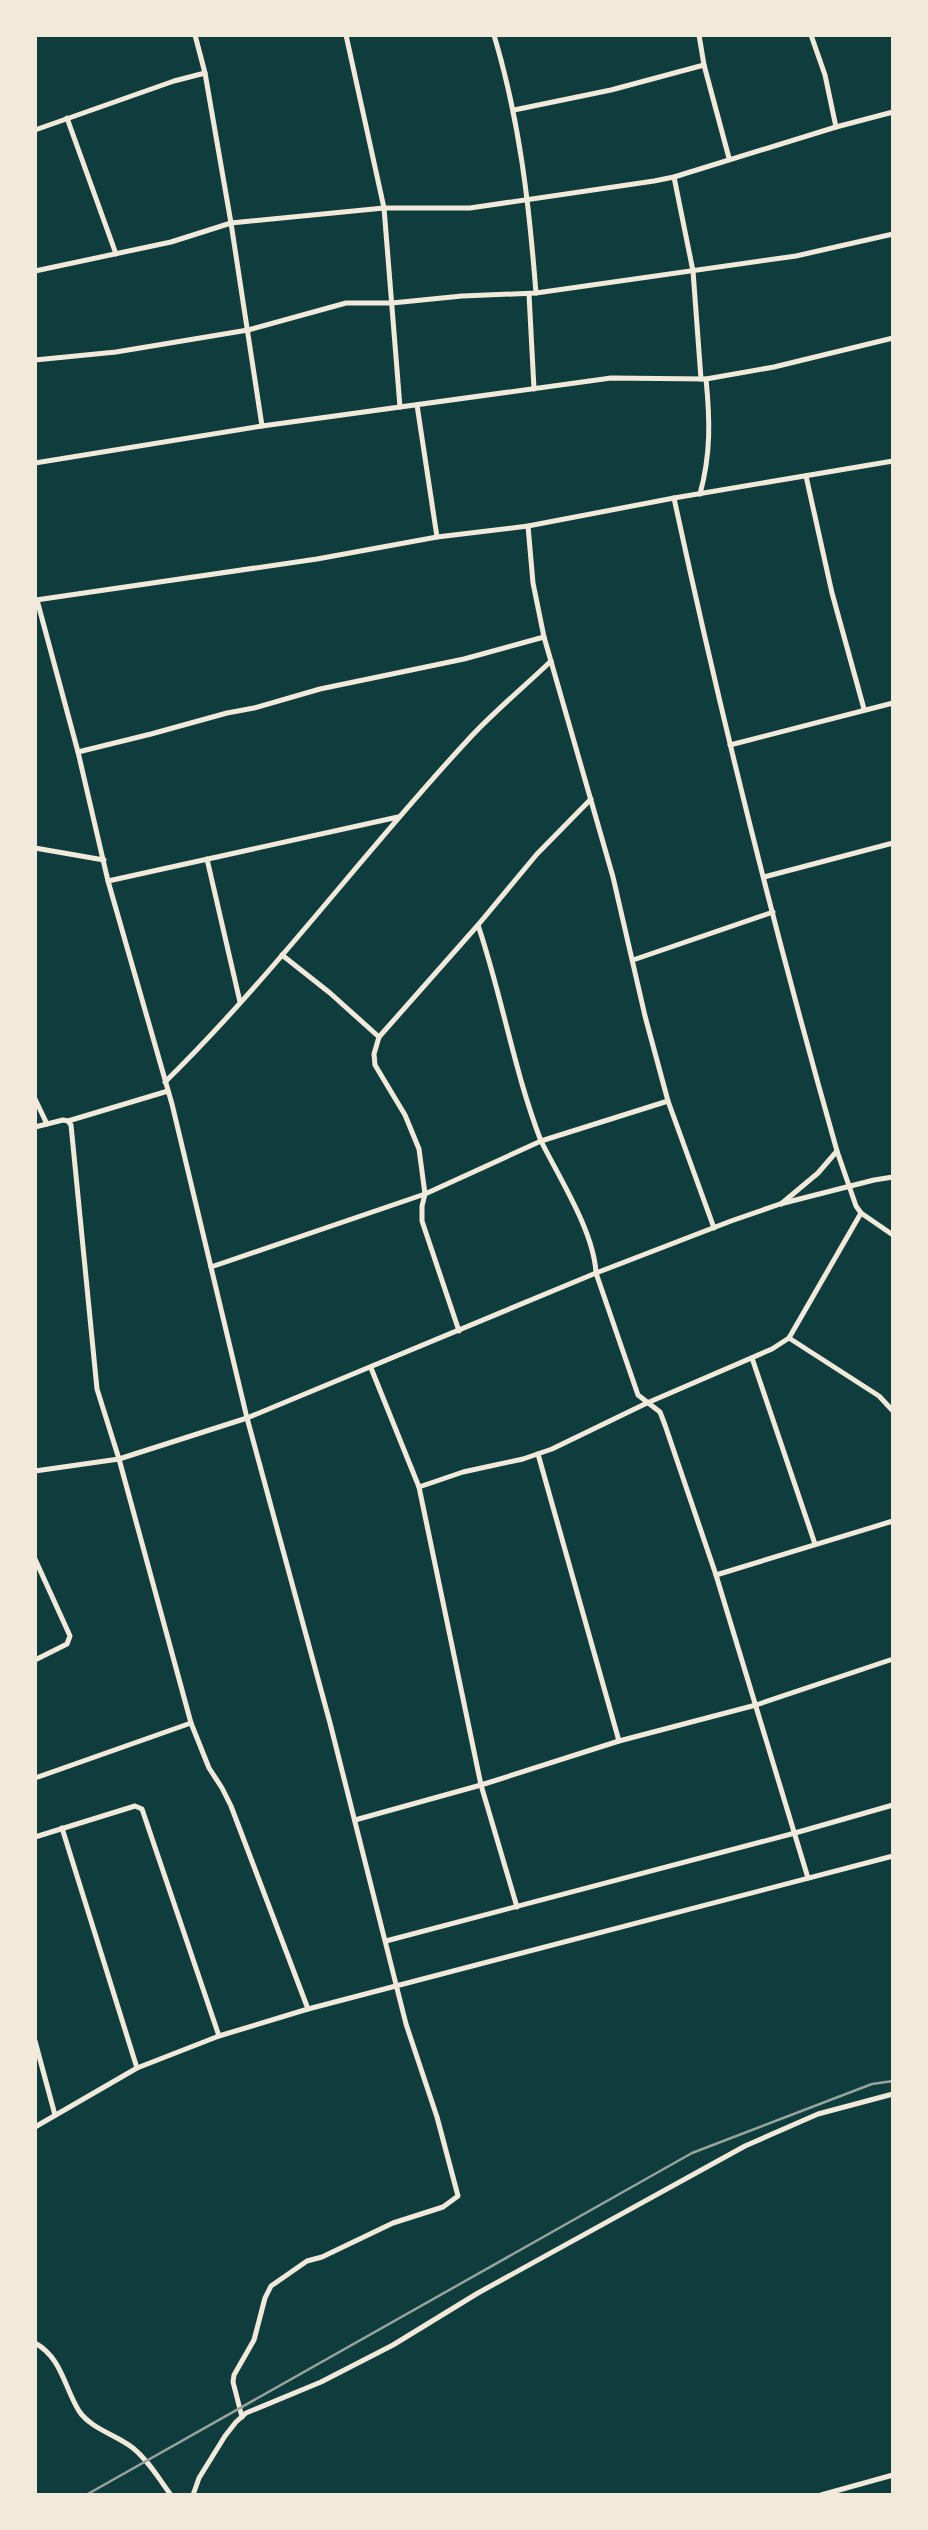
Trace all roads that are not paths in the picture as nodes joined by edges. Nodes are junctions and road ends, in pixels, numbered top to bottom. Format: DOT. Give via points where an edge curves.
graph roads {
  1 [pos="195,35"];
  2 [pos="346,35"];
  3 [pos="494,35"];
  4 [pos="699,35"];
  5 [pos="811,35"];
  6 [pos="704,65"];
  7 [pos="205,73"];
  8 [pos="514,110"];
  9 [pos="893,112"];
  10 [pos="68,118"];
  11 [pos="836,127"];
  12 [pos="35,130"];
  13 [pos="729,158"];
  14 [pos="674,177"];
  15 [pos="529,200"];
  16 [pos="383,208"];
  17 [pos="232,223"];
  18 [pos="893,234"];
  19 [pos="116,254"];
  20 [pos="35,271"];
  21 [pos="693,271"];
  22 [pos="532,294"];
  23 [pos="392,303"];
  24 [pos="248,330"];
  25 [pos="893,338"];
  26 [pos="35,360"];
  27 [pos="703,379"];
  28 [pos="534,389"];
  29 [pos="417,405"];
  30 [pos="400,407"];
  31 [pos="262,426"];
  32 [pos="893,461"];
  33 [pos="35,463"];
  34 [pos="806,476"];
  35 [pos="700,494"];
  36 [pos="674,498"];
  37 [pos="528,526"];
  38 [pos="437,537"];
  39 [pos="36,600"];
  40 [pos="544,637"];
  41 [pos="551,661"];
  42 [pos="893,703"];
  43 [pos="864,709"];
  44 [pos="730,745"];
  45 [pos="78,752"];
  46 [pos="591,799"];
  47 [pos="398,817"];
  48 [pos="893,843"];
  49 [pos="35,848"];
  50 [pos="207,859"];
  51 [pos="104,860"];
  52 [pos="764,877"];
  53 [pos="108,881"];
  54 [pos="773,912"];
  55 [pos="478,925"];
  56 [pos="282,955"];
  57 [pos="633,960"];
  58 [pos="240,1002"];
  59 [pos="379,1037"];
  60 [pos="165,1082"];
  61 [pos="168,1091"];
  62 [pos="35,1100"];
  63 [pos="668,1101"];
  64 [pos="68,1121"];
  65 [pos="47,1124"];
  66 [pos="35,1127"];
  67 [pos="541,1141"];
  68 [pos="837,1151"];
  69 [pos="893,1177"];
  70 [pos="848,1187"];
  71 [pos="425,1194"];
  72 [pos="780,1204"];
  73 [pos="860,1213"];
  74 [pos="714,1228"];
  75 [pos="893,1235"];
  76 [pos="211,1267"];
  77 [pos="596,1273"];
  78 [pos="459,1331"];
  79 [pos="789,1338"];
  80 [pos="752,1358"];
  81 [pos="372,1368"];
  82 [pos="647,1403"];
  83 [pos="893,1411"];
  84 [pos="247,1418"];
  85 [pos="538,1454"];
  86 [pos="119,1459"];
  87 [pos="35,1471"];
  88 [pos="419,1487"];
  89 [pos="893,1521"];
  90 [pos="816,1544"];
  91 [pos="35,1559"];
  92 [pos="716,1576"];
  93 [pos="893,1659"];
  94 [pos="35,1660"];
  95 [pos="756,1705"];
  96 [pos="191,1723"];
  97 [pos="619,1741"];
  98 [pos="35,1777"];
  99 [pos="481,1785"];
  100 [pos="893,1805"];
  101 [pos="355,1820"];
  102 [pos="62,1828"];
  103 [pos="795,1833"];
  104 [pos="35,1837"];
  105 [pos="893,1856"];
  106 [pos="808,1878"];
  107 [pos="517,1907"];
  108 [pos="386,1941"];
  109 [pos="396,1985"];
  110 [pos="308,2009"];
  111 [pos="219,2036"];
  112 [pos="35,2041"];
  113 [pos="137,2068"];
  114 [pos="893,2094"];
  115 [pos="55,2115"];
  116 [pos="35,2127"];
  117 [pos="35,2343"];
  118 [pos="242,2417"];
  119 [pos="893,2475"];
  120 [pos="171,2495"];
  121 [pos="193,2495"];
  122 [pos="821,2495"];
  1 -- 7 [label="street"];
  2 -- 16 [label="street"];
  3 -- 8 [label="street"];
  4 -- 6 [label="street"];
  5 -- 11 [label="street"];
  6 -- 8 [label="street"];
  6 -- 13 [label="street"];
  7 -- 10 [label="street"];
  7 -- 17 [label="street"];
  8 -- 15 [label="street"];
  9 -- 11 [label="street"];
  10 -- 12 [label="street"];
  10 -- 19 [label="street"];
  11 -- 13 [label="street"];
  13 -- 14 [label="street"];
  14 -- 15 [label="street"];
  14 -- 21 [label="street"];
  15 -- 16 [label="street" via="470,208"];
  15 -- 22 [label="street"];
  16 -- 17 [label="street"];
  16 -- 23 [label="street"];
  17 -- 19 [label="street"];
  17 -- 24 [label="street"];
  18 -- 21 [label="street" via="796,256"];
  19 -- 20 [label="street"];
  21 -- 22 [label="street"];
  21 -- 27 [label="street"];
  22 -- 23 [label="street"];
  22 -- 28 [label="street"];
  23 -- 24 [label="street" via="346,303"];
  23 -- 30 [label="street"];
  24 -- 26 [label="street"];
  24 -- 31 [label="street"];
  25 -- 27 [label="street"];
  27 -- 28 [label="street" via="611,378"];
  27 -- 35 [label="street" via="710,423"];
  28 -- 29 [label="street"];
  29 -- 30 [label="street"];
  29 -- 38 [label="street"];
  30 -- 31 [label="street"];
  31 -- 33 [label="street"];
  32 -- 34 [label="street"];
  34 -- 35 [label="street"];
  34 -- 43 [label="street"];
  35 -- 36 [label="street"];
  36 -- 37 [label="street"];
  36 -- 44 [label="street"];
  37 -- 38 [label="street"];
  37 -- 40 [label="street"];
  38 -- 39 [label="street"];
  39 -- 45 [label="street"];
  40 -- 41 [label="street"];
  40 -- 45 [label="street"];
  41 -- 46 [label="street"];
  41 -- 47 [label="street" via="490,717"];
  42 -- 43 [label="street"];
  43 -- 44 [label="street"];
  44 -- 52 [label="street"];
  45 -- 51 [label="street"];
  46 -- 55 [label="street" via="530,861"];
  46 -- 57 [label="street"];
  47 -- 50 [label="street"];
  47 -- 56 [label="street"];
  48 -- 52 [label="street"];
  49 -- 51 [label="street"];
  50 -- 53 [label="street"];
  50 -- 58 [label="street"];
  51 -- 53 [label="street"];
  52 -- 54 [label="street"];
  53 -- 60 [label="street"];
  54 -- 57 [label="street"];
  54 -- 68 [label="street"];
  55 -- 59 [label="street"];
  55 -- 67 [label="street"];
  56 -- 58 [label="street"];
  56 -- 59 [label="street"];
  57 -- 63 [label="street"];
  58 -- 60 [label="street"];
  59 -- 71 [label="street" via="375,1065 419,1149"];
  60 -- 61 [label="street"];
  61 -- 64 [label="street"];
  61 -- 76 [label="street"];
  62 -- 65 [label="street"];
  63 -- 67 [label="street"];
  63 -- 74 [label="street"];
  64 -- 65 [label="street"];
  64 -- 86 [label="street" via="97,1389"];
  65 -- 66 [label="street"];
  67 -- 71 [label="street"];
  67 -- 77 [label="street" via="588,1236"];
  68 -- 70 [label="street"];
  68 -- 72 [label="street"];
  69 -- 70 [label="street"];
  70 -- 72 [label="street"];
  70 -- 73 [label="street"];
  71 -- 76 [label="street"];
  71 -- 78 [label="street" via="422,1221"];
  72 -- 74 [label="street"];
  73 -- 75 [label="street"];
  73 -- 79 [label="street"];
  74 -- 77 [label="street"];
  76 -- 84 [label="street"];
  77 -- 78 [label="street"];
  77 -- 82 [label="street" via="638,1395"];
  78 -- 81 [label="street"];
  79 -- 80 [label="street"];
  79 -- 83 [label="street" via="879,1396"];
  80 -- 82 [label="street"];
  80 -- 90 [label="street"];
  81 -- 84 [label="street"];
  81 -- 88 [label="street"];
  82 -- 85 [label="street"];
  82 -- 92 [label="street" via="660,1412"];
  84 -- 86 [label="street"];
  84 -- 101 [label="street"];
  85 -- 88 [label="street"];
  85 -- 97 [label="street"];
  86 -- 87 [label="street"];
  86 -- 96 [label="street"];
  88 -- 99 [label="street"];
  89 -- 90 [label="street"];
  90 -- 92 [label="street"];
  91 -- 94 [label="street" via="70,1636 67,1644"];
  92 -- 95 [label="street"];
  93 -- 95 [label="street"];
  95 -- 97 [label="street"];
  95 -- 103 [label="street"];
  96 -- 98 [label="street"];
  96 -- 110 [label="street" via="209,1769 231,1806"];
  97 -- 99 [label="street"];
  99 -- 101 [label="street"];
  99 -- 107 [label="street"];
  100 -- 103 [label="street"];
  101 -- 108 [label="street"];
  102 -- 104 [label="street"];
  102 -- 111 [label="street" via="135,1805 142,1809"];
  102 -- 113 [label="street"];
  103 -- 106 [label="street"];
  103 -- 107 [label="street"];
  105 -- 106 [label="street"];
  106 -- 109 [label="street"];
  107 -- 108 [label="street"];
  108 -- 109 [label="street"];
  109 -- 110 [label="street"];
  109 -- 118 [label="street" via="458,2196 443,2207 393,2223 307,2261 271,2286 254,2340 234,2375"];
  110 -- 111 [label="street"];
  111 -- 113 [label="street"];
  112 -- 115 [label="street"];
  113 -- 115 [label="street"];
  114 -- 118 [label="street" via="818,2114 715,2161 393,2345"];
  115 -- 116 [label="street"];
  117 -- 120 [label="street" via="52,2357 87,2420 148,2460"];
  118 -- 121 [label="street" via="225,2436"];
  119 -- 122 [label="street"];
}
